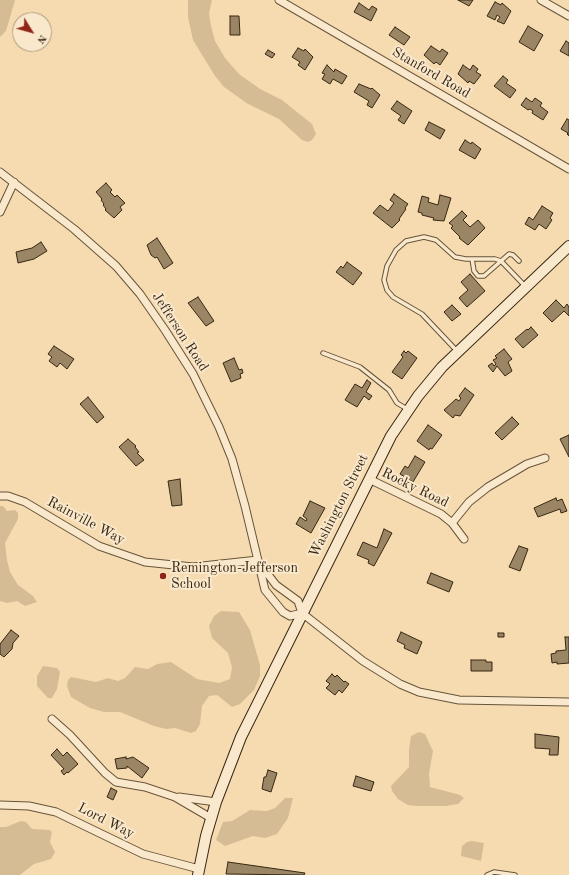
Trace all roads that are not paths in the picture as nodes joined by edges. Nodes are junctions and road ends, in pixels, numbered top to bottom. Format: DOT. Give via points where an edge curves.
graph roads {
  1 [pos="279,0"];
  2 [pos="541,0"];
  3 [pos="569,16"];
  4 [pos="569,169"];
  5 [pos="0,172"];
  6 [pos="14,182"];
  7 [pos="0,212"];
  8 [pos="569,246"];
  9 [pos="472,259"];
  10 [pos="519,261"];
  11 [pos="501,262"];
  12 [pos="526,287"];
  13 [pos="457,351"];
  14 [pos="323,353"];
  15 [pos="408,409"];
  16 [pos="545,458"];
  17 [pos="369,479"];
  18 [pos="0,496"];
  19 [pos="452,523"];
  20 [pos="464,539"];
  21 [pos="258,560"];
  22 [pos="302,613"];
  23 [pos="569,702"];
  24 [pos="52,719"];
  25 [pos="175,797"];
  26 [pos="216,802"];
  27 [pos="0,805"];
  28 [pos="211,818"];
  29 [pos="199,872"];
  30 [pos="487,875"];
  31 [pos="514,875"];
  1 -- 4 [label="street, Stanford Road"];
  2 -- 3 [label="street"];
  5 -- 6 [label="street, Jefferson Road"];
  6 -- 7 [label="street"];
  6 -- 21 [label="street, Jefferson Road" via="116,266 166,330 193,374 232,459"];
  8 -- 12 [label="main road, Washington Street"];
  9 -- 11 [label="lane" via="495,259"];
  9 -- 11 [label="lane" via="474,272 478,276 484,276"];
  9 -- 13 [label="lane" via="455,257 436,240 424,237 406,241 396,250 387,266 384,280 386,290 393,298 422,314"];
  10 -- 11 [label="lane" via="509,254"];
  11 -- 12 [label="lane"];
  12 -- 13 [label="main road, Washington Street"];
  13 -- 15 [label="main road, Washington Street" via="429,381"];
  14 -- 15 [label="lane" via="360,366 389,390 398,403"];
  15 -- 17 [label="main road, Washington Street"];
  16 -- 19 [label="street" via="527,464 488,487 469,502"];
  17 -- 19 [label="street, Rocky Road" via="441,514"];
  17 -- 22 [label="main road, Washington Street"];
  18 -- 21 [label="street, Rainville Way" via="25,502 99,546 145,562 193,567"];
  19 -- 20 [label="street, Rocky Road"];
  21 -- 22 [label="street, Jefferson Road" via="276,585 298,601"];
  21 -- 22 [label="street, Jefferson Road" via="262,584 276,606 290,616"];
  22 -- 23 [label="street" via="363,661 400,684 419,692 459,700"];
  22 -- 26 [label="main road, Washington Street" via="241,737"];
  24 -- 25 [label="street" via="116,782 145,787"];
  25 -- 26 [label="street"];
  25 -- 28 [label="street"];
  26 -- 28 [label="main road, Washington Street"];
  27 -- 29 [label="street, Lord Way" via="51,810 143,854"];
  28 -- 29 [label="main road, Washington Street"];
  30 -- 31 [label="lane" via="494,872"];
}
